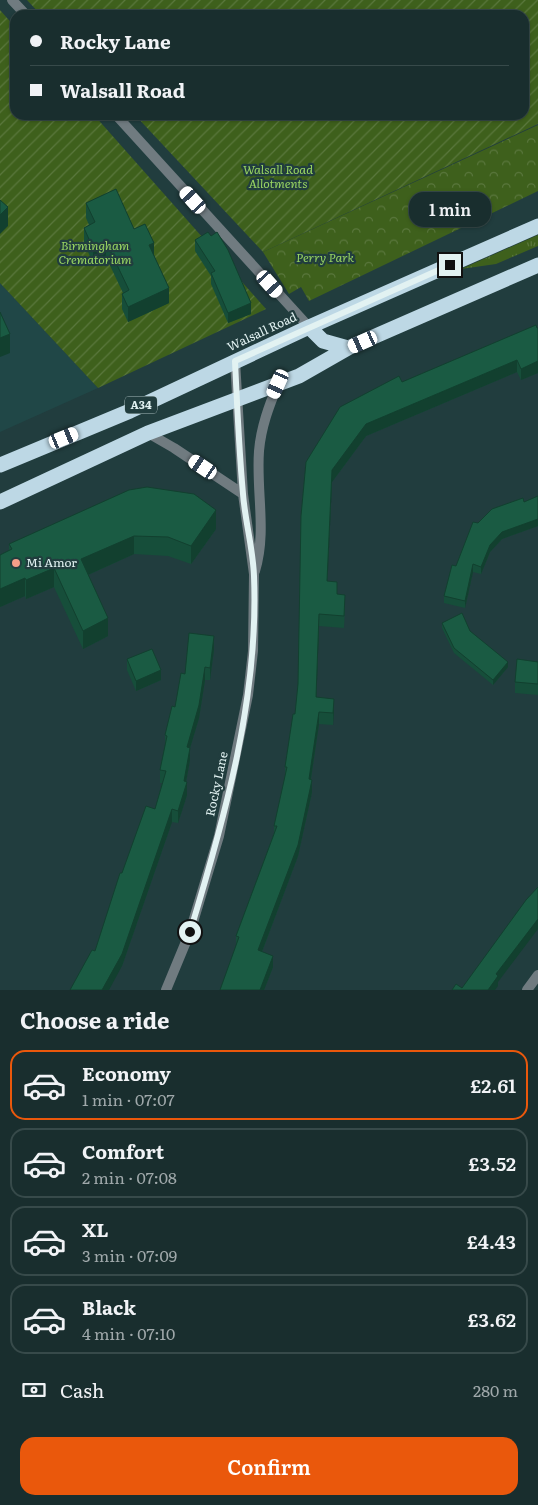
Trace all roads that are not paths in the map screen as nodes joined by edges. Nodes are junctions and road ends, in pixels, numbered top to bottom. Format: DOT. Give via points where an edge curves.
graph roads {
  1 [pos="12,0"];
  2 [pos="21,10"];
  3 [pos="121,120"];
  4 [pos="538,226"];
  5 [pos="538,265"];
  6 [pos="309,326"];
  7 [pos="348,348"];
  8 [pos="235,361"];
  9 [pos="278,384"];
  10 [pos="237,400"];
  11 [pos="148,433"];
  12 [pos="0,465"];
  13 [pos="243,494"];
  14 [pos="0,502"];
  15 [pos="254,574"];
  16 [pos="538,975"];
  17 [pos="166,990"];
  18 [pos="527,990"];
  1 -- 2 [label="street"];
  3 -- 6 [label="street"];
  4 -- 6 [label="highway, Walsall Road / A34"];
  5 -- 7 [label="highway, A34"];
  6 -- 7 [label="highway" via="323,341"];
  6 -- 8 [label="highway, Walsall Road / A34"];
  7 -- 9 [label="highway, A34"];
  8 -- 10 [label="street, Rocky Lane"];
  8 -- 12 [label="highway, Walsall Road / A34" via="130,411"];
  9 -- 10 [label="highway, A34"];
  9 -- 15 [label="street, Rocky Lane" via="269,406 259,452 260,552"];
  10 -- 11 [label="highway, A34"];
  10 -- 13 [label="street, Rocky Lane"];
  11 -- 13 [label="street"];
  11 -- 14 [label="highway, A34"];
  13 -- 15 [label="street, Rocky Lane"];
  15 -- 17 [label="street, Rocky Lane" via="253,651 248,695 221,827 190,932"];
  16 -- 18 [label="street"];
}
